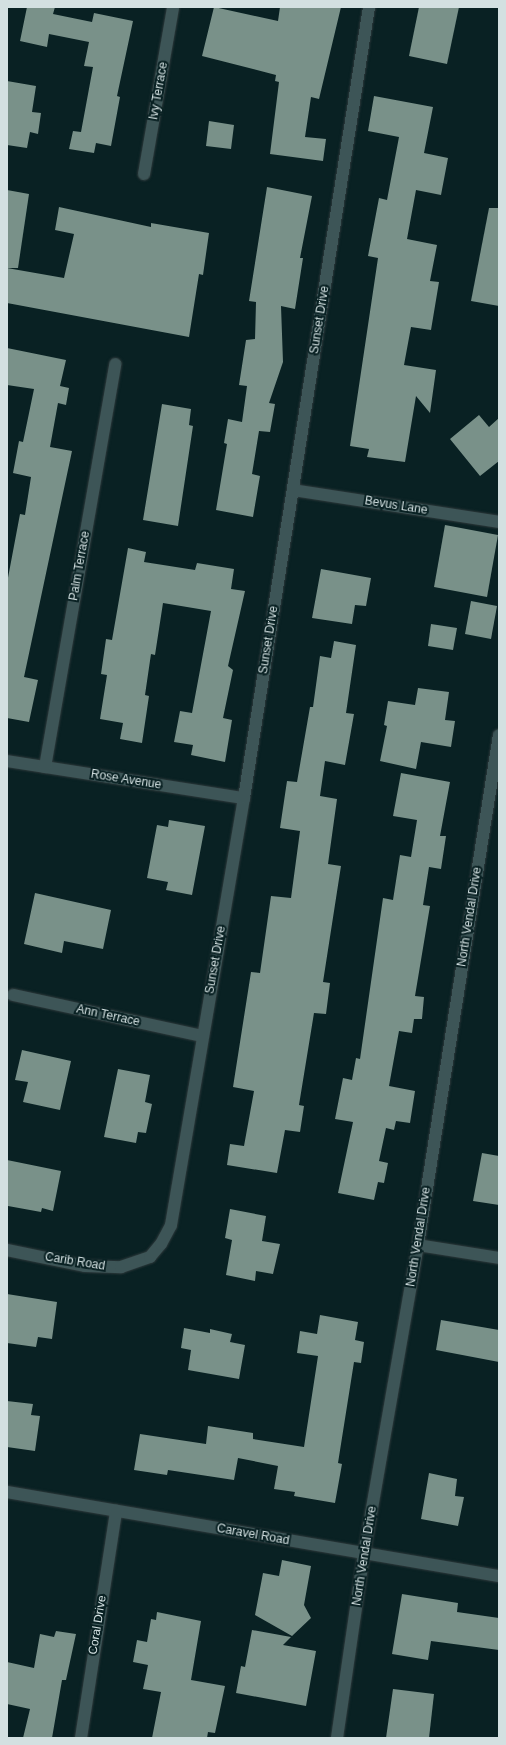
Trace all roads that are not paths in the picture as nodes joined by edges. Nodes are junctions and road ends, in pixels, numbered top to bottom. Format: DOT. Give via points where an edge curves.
graph roads {
  1 [pos="173,7"];
  2 [pos="369,7"];
  3 [pos="144,174"];
  4 [pos="115,364"];
  5 [pos="293,490"];
  6 [pos="499,522"];
  7 [pos="499,735"];
  8 [pos="7,761"];
  9 [pos="45,767"];
  10 [pos="244,798"];
  11 [pos="13,995"];
  12 [pos="203,1036"];
  13 [pos="418,1244"];
  14 [pos="7,1250"];
  15 [pos="499,1258"];
  16 [pos="142,1262"];
  17 [pos="7,1492"];
  18 [pos="116,1511"];
  19 [pos="364,1554"];
  20 [pos="499,1576"];
  21 [pos="81,1738"];
  22 [pos="337,1738"];
  1 -- 3 [label="street, Ivy Terrace"];
  2 -- 5 [label="street, Sunset Drive"];
  4 -- 9 [label="street, Palm Terrace"];
  5 -- 6 [label="street, Bevus Lane"];
  5 -- 10 [label="street, Sunset Drive"];
  7 -- 13 [label="street, North Vendal Drive"];
  8 -- 9 [label="street, Rose Avenue"];
  9 -- 10 [label="street, Rose Avenue"];
  10 -- 12 [label="street, Sunset Drive"];
  11 -- 12 [label="street, Ann Terrace"];
  12 -- 16 [label="street, Sunset Drive" via="174,1215 161,1244"];
  13 -- 15 [label="street"];
  13 -- 19 [label="street, North Vendal Drive"];
  14 -- 16 [label="street, Carib Road" via="97,1267 121,1267"];
  17 -- 18 [label="street, Caravel Road"];
  18 -- 19 [label="street, Caravel Road"];
  18 -- 21 [label="street, Coral Drive"];
  19 -- 20 [label="street, Caravel Road"];
  19 -- 22 [label="street, North Vendal Drive"];
}
